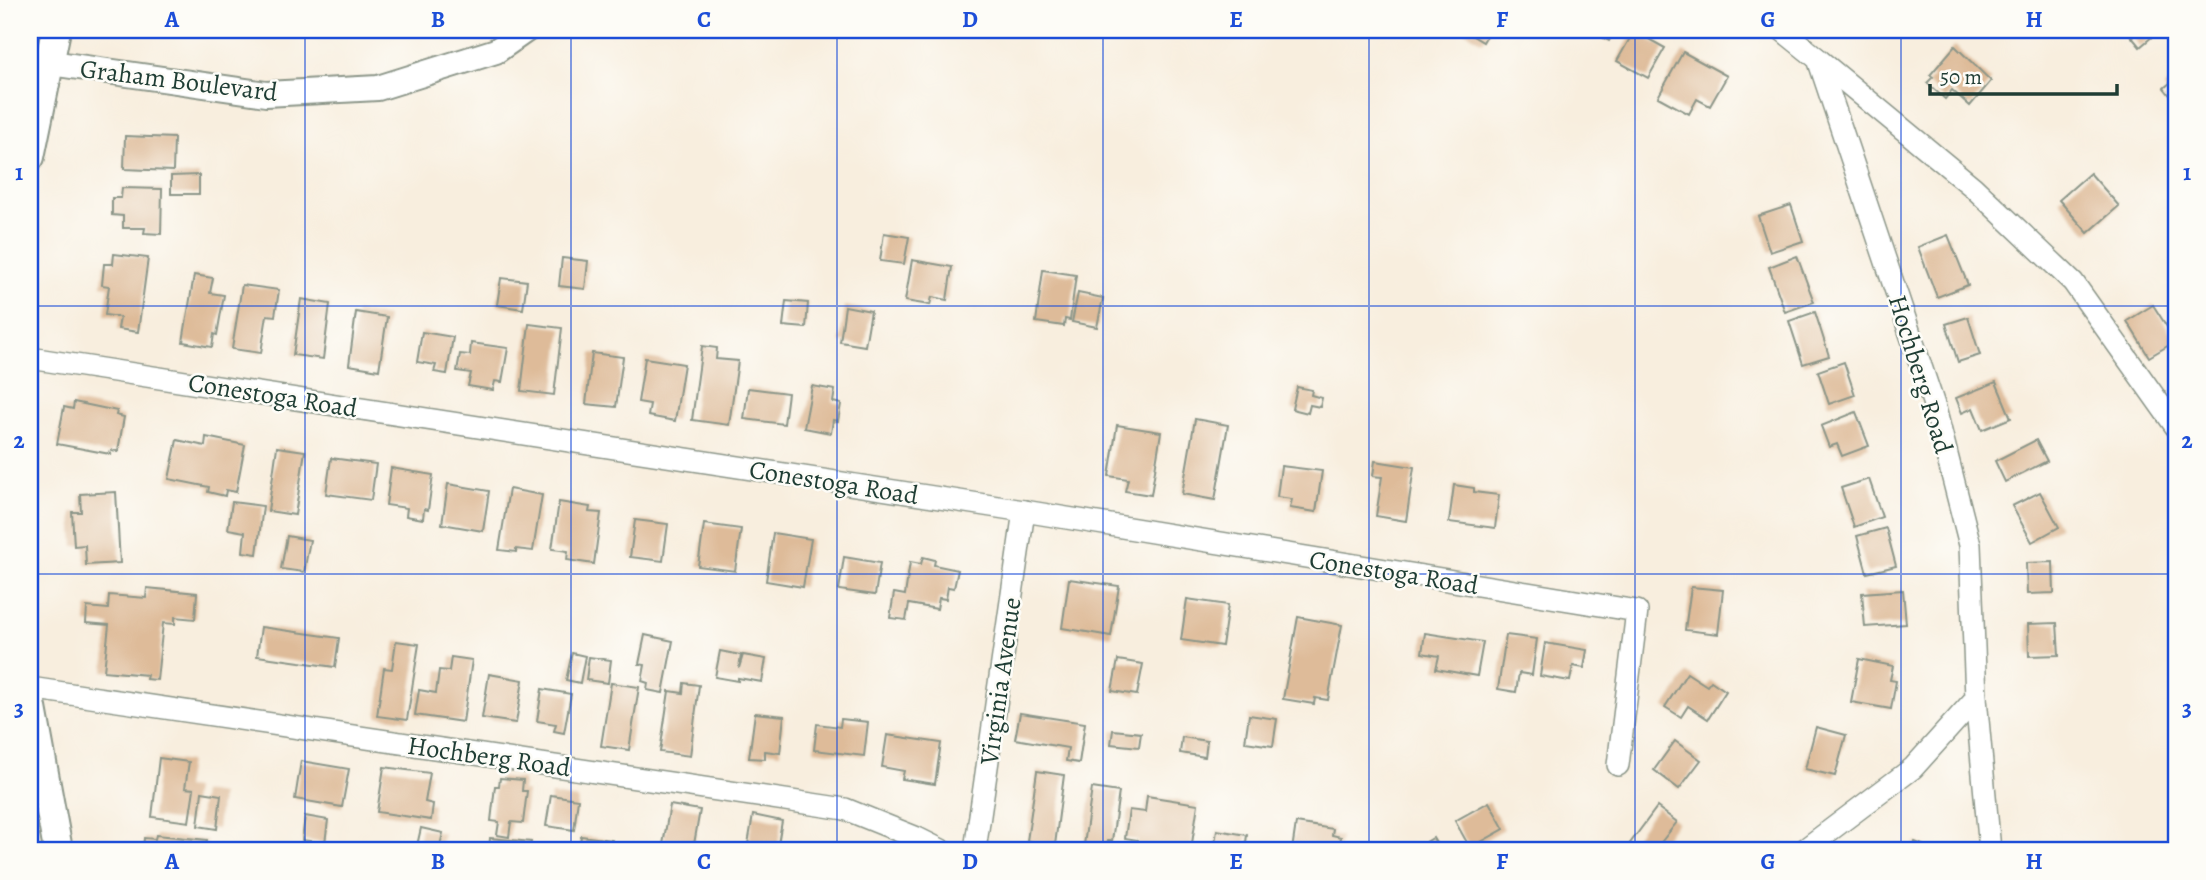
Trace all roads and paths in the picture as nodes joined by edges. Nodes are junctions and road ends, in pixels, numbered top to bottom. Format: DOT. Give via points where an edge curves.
graph roads {
  1 [pos="56,30"];
  2 [pos="526,30"];
  3 [pos="1782,30"];
  4 [pos="1818,59"];
  5 [pos="39,62"];
  6 [pos="30,157"];
  7 [pos="30,358"];
  8 [pos="2176,427"];
  9 [pos="1024,511"];
  10 [pos="30,688"];
  11 [pos="30,697"];
  12 [pos="1976,698"];
  13 [pos="1618,765"];
  14 [pos="58,850"];
  15 [pos="940,850"];
  16 [pos="975,850"];
  17 [pos="1804,850"];
  18 [pos="1990,850"];
  1 -- 5 [label="main road"];
  2 -- 5 [label="street, Graham Boulevard" via="496,51 378,88 266,94"];
  3 -- 4 [label="street"];
  4 -- 8 [label="street" via="1973,187 2073,282"];
  4 -- 12 [label="street, Hochberg Road" via="1935,408 1970,545"];
  5 -- 6 [label="main road"];
  7 -- 9 [label="street, Conestoga Road"];
  9 -- 13 [label="street, Conestoga Road" via="1637,611"];
  9 -- 16 [label="street, Virginia Avenue"];
  10 -- 15 [label="street, Hochberg Road" via="845,809"];
  11 -- 14 [label="main road"];
  12 -- 17 [label="street" via="1913,768"];
  12 -- 18 [label="street, Hochberg Road"];
}
